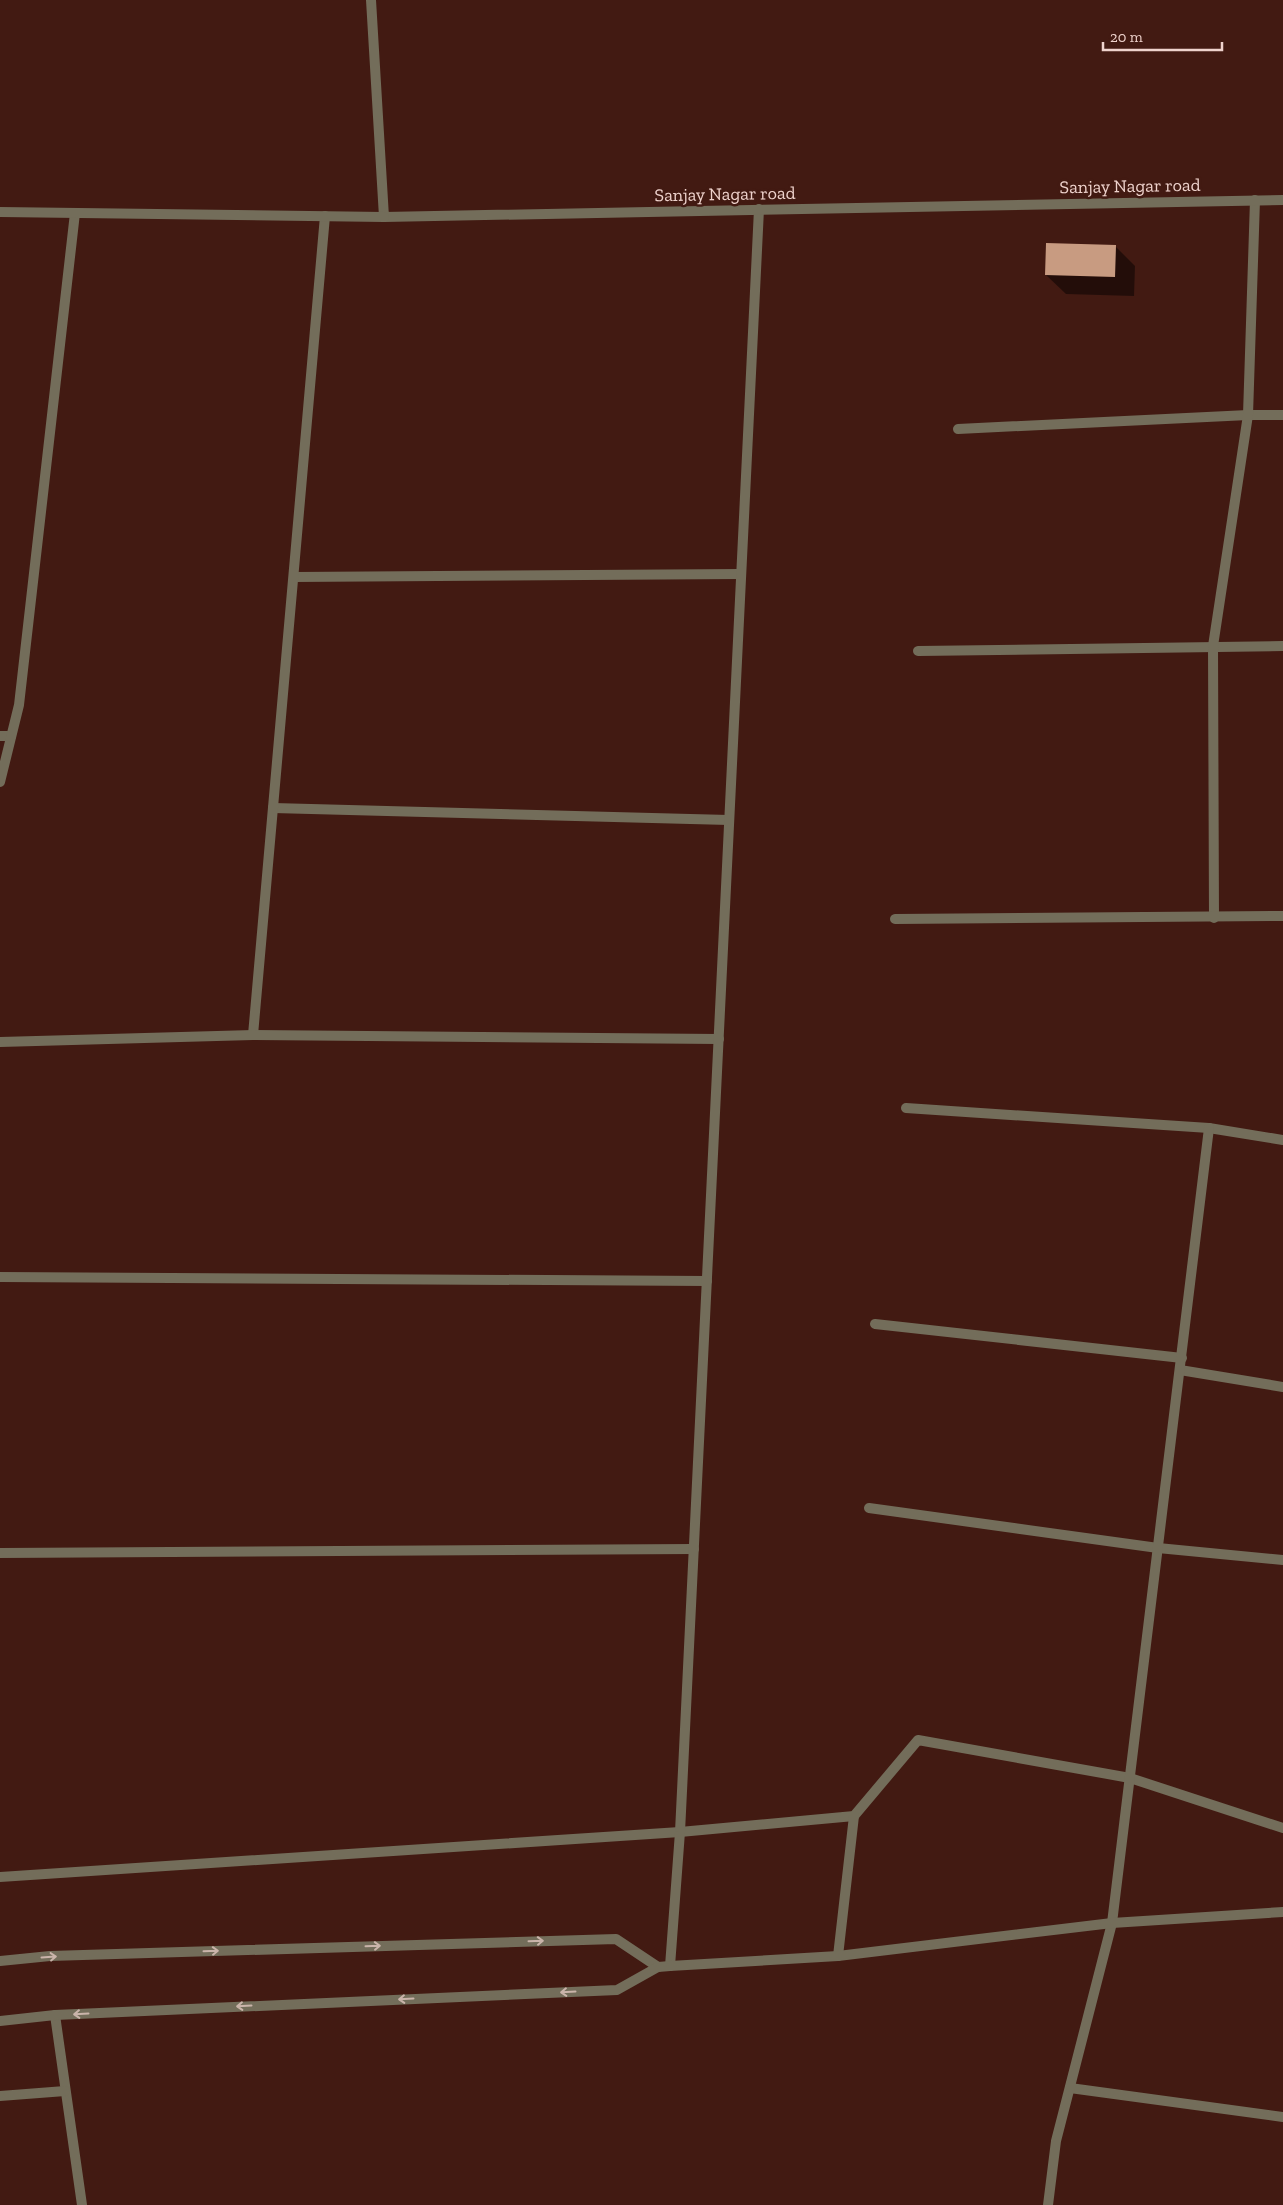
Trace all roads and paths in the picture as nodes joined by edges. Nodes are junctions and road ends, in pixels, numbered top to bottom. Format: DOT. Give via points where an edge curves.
graph roads {
  1 [pos="370,0"];
  2 [pos="1255,200"];
  3 [pos="1283,200"];
  4 [pos="759,210"];
  5 [pos="0,212"];
  6 [pos="75,214"];
  7 [pos="325,216"];
  8 [pos="384,217"];
  9 [pos="1248,415"];
  10 [pos="1283,415"];
  11 [pos="958,429"];
  12 [pos="742,574"];
  13 [pos="294,577"];
  14 [pos="1213,646"];
  15 [pos="1283,646"];
  16 [pos="918,651"];
  17 [pos="0,736"];
  18 [pos="12,736"];
  19 [pos="0,782"];
  20 [pos="273,808"];
  21 [pos="729,820"];
  22 [pos="1283,916"];
  23 [pos="1214,918"];
  24 [pos="894,919"];
  25 [pos="253,1035"];
  26 [pos="719,1040"];
  27 [pos="0,1042"];
  28 [pos="906,1108"];
  29 [pos="1209,1128"];
  30 [pos="1283,1140"];
  31 [pos="0,1277"];
  32 [pos="707,1281"];
  33 [pos="875,1324"];
  34 [pos="1182,1358"];
  35 [pos="1180,1370"];
  36 [pos="1283,1387"];
  37 [pos="869,1508"];
  38 [pos="694,1548"];
  39 [pos="1158,1548"];
  40 [pos="0,1553"];
  41 [pos="1283,1560"];
  42 [pos="1130,1778"];
  43 [pos="854,1816"];
  44 [pos="1283,1828"];
  45 [pos="680,1832"];
  46 [pos="0,1877"];
  47 [pos="1283,1912"];
  48 [pos="1112,1923"];
  49 [pos="838,1956"];
  50 [pos="0,1961"];
  51 [pos="670,1966"];
  52 [pos="658,1968"];
  53 [pos="55,2015"];
  54 [pos="0,2021"];
  55 [pos="1070,2088"];
  56 [pos="66,2091"];
  57 [pos="0,2096"];
  58 [pos="1283,2117"];
  59 [pos="82,2205"];
  60 [pos="1048,2205"];
  1 -- 8 [label="street"];
  2 -- 3 [label="street, Sanjay Nagar road"];
  2 -- 4 [label="street, Sanjay Nagar road"];
  2 -- 9 [label="street"];
  4 -- 8 [label="street, Sanjay Nagar road"];
  4 -- 12 [label="street"];
  5 -- 6 [label="street, Sanjay Nagar road"];
  6 -- 7 [label="street, Sanjay Nagar road"];
  6 -- 18 [label="street" via="19,705"];
  7 -- 8 [label="street, Sanjay Nagar road"];
  7 -- 13 [label="street"];
  9 -- 10 [label="street"];
  9 -- 11 [label="street"];
  9 -- 14 [label="street"];
  12 -- 13 [label="street"];
  12 -- 21 [label="street"];
  13 -- 20 [label="street"];
  14 -- 15 [label="street"];
  14 -- 16 [label="street"];
  14 -- 23 [label="street"];
  17 -- 18 [label="street"];
  18 -- 19 [label="street"];
  20 -- 21 [label="street"];
  20 -- 25 [label="street"];
  21 -- 26 [label="street"];
  22 -- 23 [label="street"];
  23 -- 24 [label="street"];
  25 -- 26 [label="street"];
  25 -- 27 [label="street"];
  26 -- 32 [label="street"];
  28 -- 29 [label="street"];
  29 -- 30 [label="street"];
  29 -- 34 [label="street"];
  31 -- 32 [label="street"];
  32 -- 38 [label="street"];
  33 -- 34 [label="street"];
  34 -- 35 [label="street"];
  35 -- 36 [label="street"];
  35 -- 39 [label="street"];
  37 -- 39 [label="street"];
  38 -- 40 [label="street"];
  38 -- 45 [label="street"];
  39 -- 41 [label="street"];
  39 -- 42 [label="street"];
  42 -- 43 [label="street" via="918,1740"];
  42 -- 44 [label="street"];
  42 -- 48 [label="street"];
  43 -- 45 [label="street"];
  43 -- 49 [label="street"];
  45 -- 46 [label="street"];
  45 -- 51 [label="street"];
  47 -- 48 [label="street"];
  48 -- 49 [label="street"];
  48 -- 55 [label="street"];
  49 -- 51 [label="street"];
  50 -- 52 [label="street, one-way" via="50,1956 616,1939"];
  51 -- 52 [label="street"];
  52 -- 53 [label="street, one-way" via="617,1990"];
  53 -- 54 [label="street"];
  53 -- 56 [label="street"];
  55 -- 58 [label="street"];
  55 -- 60 [label="street" via="1056,2141"];
  56 -- 57 [label="street"];
  56 -- 59 [label="street"];
}
